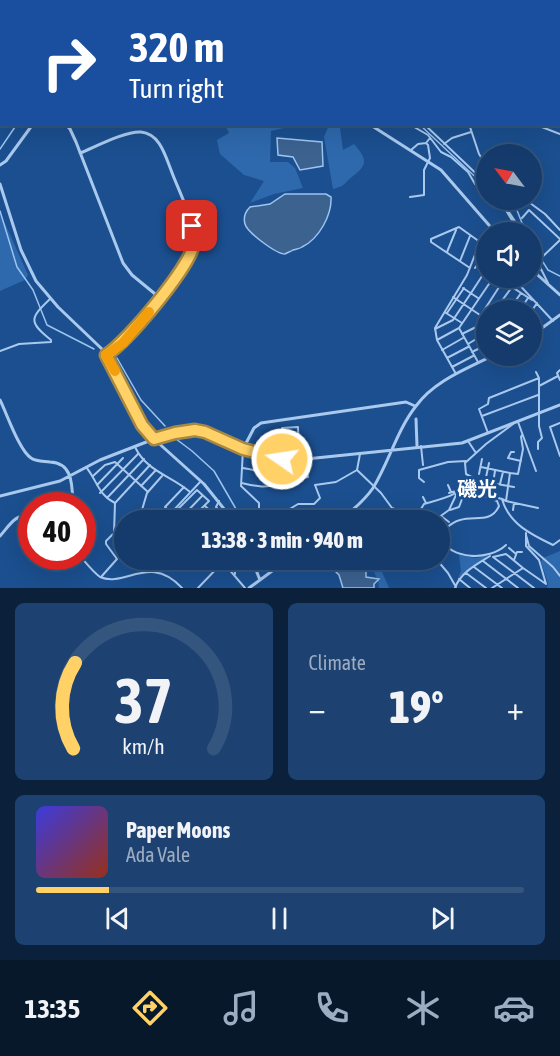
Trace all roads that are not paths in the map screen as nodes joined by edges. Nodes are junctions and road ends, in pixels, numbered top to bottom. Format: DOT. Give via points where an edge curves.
graph roads {
  1 [pos="32,126"];
  2 [pos="67,126"];
  3 [pos="372,126"];
  4 [pos="413,126"];
  5 [pos="426,126"];
  6 [pos="470,126"];
  7 [pos="539,126"];
  8 [pos="471,132"];
  9 [pos="560,134"];
  10 [pos="430,138"];
  11 [pos="426,143"];
  12 [pos="444,144"];
  13 [pos="476,146"];
  14 [pos="411,150"];
  15 [pos="80,153"];
  16 [pos="429,161"];
  17 [pos="0,165"];
  18 [pos="476,174"];
  19 [pos="0,184"];
  20 [pos="476,185"];
  21 [pos="410,197"];
  22 [pos="540,210"];
  23 [pos="522,218"];
  24 [pos="487,222"];
  25 [pos="456,229"];
  26 [pos="560,230"];
  27 [pos="470,235"];
  28 [pos="476,239"];
  29 [pos="560,239"];
  30 [pos="447,252"];
  31 [pos="476,252"];
  32 [pos="542,257"];
  33 [pos="460,261"];
  34 [pos="470,268"];
  35 [pos="542,268"];
  36 [pos="542,270"];
  37 [pos="545,274"];
  38 [pos="542,278"];
  39 [pos="548,283"];
  40 [pos="476,285"];
  41 [pos="462,287"];
  42 [pos="486,288"];
  43 [pos="515,288"];
  44 [pos="523,288"];
  45 [pos="471,293"];
  46 [pos="521,293"];
  47 [pos="560,296"];
  48 [pos="160,298"];
  49 [pos="455,298"];
  50 [pos="479,298"];
  51 [pos="528,298"];
  52 [pos="50,299"];
  53 [pos="516,300"];
  54 [pos="532,300"];
  55 [pos="534,300"];
  56 [pos="464,304"];
  57 [pos="471,309"];
  58 [pos="542,309"];
  59 [pos="446,312"];
  60 [pos="476,312"];
  61 [pos="560,315"];
  62 [pos="455,318"];
  63 [pos="553,321"];
  64 [pos="462,323"];
  65 [pos="476,327"];
  66 [pos="459,328"];
  67 [pos="542,328"];
  68 [pos="435,329"];
  69 [pos="463,336"];
  70 [pos="437,340"];
  71 [pos="476,340"];
  72 [pos="468,345"];
  73 [pos="442,350"];
  74 [pos="0,351"];
  75 [pos="476,352"];
  76 [pos="473,354"];
  77 [pos="106,355"];
  78 [pos="447,358"];
  79 [pos="476,359"];
  80 [pos="476,364"];
  81 [pos="452,367"];
  82 [pos="560,370"];
  83 [pos="536,372"];
  84 [pos="456,374"];
  85 [pos="539,378"];
  86 [pos="559,378"];
  87 [pos="539,386"];
  88 [pos="539,394"];
  89 [pos="0,400"];
  90 [pos="560,405"];
  91 [pos="415,406"];
  92 [pos="538,414"];
  93 [pos="482,417"];
  94 [pos="416,419"];
  95 [pos="515,423"];
  96 [pos="560,423"];
  97 [pos="488,433"];
  98 [pos="522,435"];
  99 [pos="154,439"];
  100 [pos="468,441"];
  101 [pos="419,446"];
  102 [pos="135,447"];
  103 [pos="243,449"];
  104 [pos="392,449"];
  105 [pos="538,449"];
  106 [pos="514,452"];
  107 [pos="138,453"];
  108 [pos="360,453"];
  109 [pos="476,453"];
  110 [pos="560,456"];
  111 [pos="123,458"];
  112 [pos="144,459"];
  113 [pos="283,459"];
  114 [pos="299,459"];
  115 [pos="306,459"];
  116 [pos="482,459"];
  117 [pos="521,461"];
  118 [pos="466,462"];
  119 [pos="489,463"];
  120 [pos="117,464"];
  121 [pos="150,465"];
  122 [pos="423,465"];
  123 [pos="86,467"];
  124 [pos="481,467"];
  125 [pos="243,468"];
  126 [pos="488,468"];
  127 [pos="123,469"];
  128 [pos="156,470"];
  129 [pos="357,470"];
  130 [pos="495,470"];
  131 [pos="503,471"];
  132 [pos="536,471"];
  133 [pos="510,473"];
  134 [pos="479,474"];
  135 [pos="129,475"];
  136 [pos="70,476"];
  137 [pos="93,476"];
  138 [pos="162,476"];
  139 [pos="282,476"];
  140 [pos="472,477"];
  141 [pos="135,480"];
  142 [pos="201,481"];
  143 [pos="479,481"];
  144 [pos="424,482"];
  145 [pos="485,482"];
  146 [pos="242,483"];
  147 [pos="468,483"];
  148 [pos="493,483"];
  149 [pos="500,484"];
  150 [pos="97,485"];
  151 [pos="448,485"];
  152 [pos="507,485"];
  153 [pos="141,486"];
  154 [pos="184,487"];
  155 [pos="514,487"];
  156 [pos="459,491"];
  157 [pos="72,492"];
  158 [pos="147,492"];
  159 [pos="190,492"];
  160 [pos="100,493"];
  161 [pos="484,494"];
  162 [pos="203,495"];
  163 [pos="0,496"];
  164 [pos="423,497"];
  165 [pos="107,498"];
  166 [pos="504,500"];
  167 [pos="219,501"];
  168 [pos="115,503"];
  169 [pos="426,503"];
  170 [pos="514,503"];
  171 [pos="204,506"];
  172 [pos="538,508"];
  173 [pos="142,510"];
  174 [pos="168,510"];
  175 [pos="175,510"];
  176 [pos="176,510"];
  177 [pos="189,510"];
  178 [pos="200,510"];
  179 [pos="209,510"];
  180 [pos="218,510"];
  181 [pos="226,510"];
  182 [pos="260,510"];
  183 [pos="288,510"];
  184 [pos="351,510"];
  185 [pos="398,510"];
  186 [pos="421,510"];
  187 [pos="449,510"];
  188 [pos="513,510"];
  189 [pos="18,516"];
  190 [pos="450,525"];
  191 [pos="526,534"];
  192 [pos="0,536"];
  193 [pos="560,540"];
  194 [pos="450,550"];
  195 [pos="522,552"];
  196 [pos="516,554"];
  197 [pos="490,556"];
  198 [pos="514,560"];
  199 [pos="483,561"];
  200 [pos="474,567"];
  201 [pos="523,568"];
  202 [pos="93,570"];
  203 [pos="214,570"];
  204 [pos="230,570"];
  205 [pos="235,570"];
  206 [pos="256,570"];
  207 [pos="274,570"];
  208 [pos="445,570"];
  209 [pos="466,573"];
  210 [pos="514,573"];
  211 [pos="235,575"];
  212 [pos="560,576"];
  213 [pos="100,577"];
  214 [pos="459,579"];
  215 [pos="506,579"];
  216 [pos="260,580"];
  217 [pos="497,584"];
  218 [pos="546,584"];
  219 [pos="455,587"];
  220 [pos="182,588"];
  221 [pos="198,588"];
  222 [pos="247,588"];
  223 [pos="470,588"];
  224 [pos="486,588"];
  225 [pos="492,588"];
  226 [pos="502,588"];
  227 [pos="518,588"];
  228 [pos="534,588"];
  229 [pos="542,588"];
  1 -- 17 [label="street"];
  2 -- 15 [label="street"];
  3 -- 14 [label="street"];
  4 -- 10 [label="street"];
  5 -- 12 [label="street"];
  6 -- 8 [label="street"];
  7 -- 9 [label="street"];
  8 -- 12 [label="street"];
  8 -- 13 [label="street"];
  10 -- 11 [label="street"];
  10 -- 20 [label="street" via="441,152 468,172"];
  11 -- 14 [label="street"];
  11 -- 16 [label="street"];
  12 -- 18 [label="street"];
  14 -- 16 [label="street"];
  15 -- 48 [label="street" via="120,256 132,275"];
  15 -- 48 [label="street" via="137,133 153,137 160,145 195,237 191,253"];
  16 -- 21 [label="street" via="424,170 424,195"];
  16 -- 24 [label="street"];
  19 -- 52 [label="street" via="28,266"];
  22 -- 26 [label="street"];
  23 -- 29 [label="street" via="530,210"];
  25 -- 27 [label="street" via="459,227"];
  25 -- 30 [label="street"];
  25 -- 30 [label="street" via="431,239"];
  27 -- 28 [label="street"];
  27 -- 33 [label="street"];
  29 -- 32 [label="street"];
  30 -- 33 [label="street"];
  31 -- 34 [label="street"];
  33 -- 34 [label="street"];
  34 -- 41 [label="street"];
  35 -- 37 [label="street"];
  36 -- 37 [label="street"];
  37 -- 39 [label="street"];
  38 -- 39 [label="street"];
  39 -- 47 [label="street"];
  40 -- 45 [label="street"];
  41 -- 45 [label="street"];
  41 -- 49 [label="street"];
  42 -- 50 [label="street"];
  43 -- 46 [label="street"];
  44 -- 55 [label="street"];
  45 -- 50 [label="street"];
  45 -- 56 [label="street"];
  46 -- 51 [label="street"];
  46 -- 53 [label="street"];
  48 -- 77 [label="street" via="123,343"];
  49 -- 56 [label="street"];
  49 -- 59 [label="street"];
  50 -- 57 [label="street"];
  51 -- 54 [label="street"];
  52 -- 74 [label="street" via="37,312 34,326 51,342 19,344"];
  52 -- 77 [label="street"];
  56 -- 57 [label="street"];
  56 -- 62 [label="street"];
  57 -- 60 [label="street"];
  57 -- 64 [label="street"];
  58 -- 63 [label="street"];
  59 -- 62 [label="street"];
  59 -- 68 [label="street"];
  61 -- 63 [label="street"];
  62 -- 64 [label="street"];
  62 -- 68 [label="street"];
  63 -- 67 [label="street"];
  64 -- 66 [label="street"];
  65 -- 69 [label="street"];
  66 -- 69 [label="street"];
  66 -- 70 [label="street"];
  68 -- 70 [label="street"];
  69 -- 72 [label="street"];
  69 -- 73 [label="street"];
  70 -- 73 [label="street"];
  71 -- 72 [label="street"];
  72 -- 76 [label="street"];
  72 -- 78 [label="street"];
  73 -- 78 [label="street"];
  75 -- 76 [label="street"];
  76 -- 79 [label="street"];
  76 -- 81 [label="street"];
  77 -- 99 [label="street" via="142,425"];
  78 -- 81 [label="street"];
  80 -- 84 [label="street"];
  81 -- 84 [label="street"];
  82 -- 86 [label="street"];
  83 -- 85 [label="street"];
  84 -- 91 [label="street"];
  85 -- 87 [label="street"];
  85 -- 93 [label="street" via="489,398 488,404 479,409"];
  86 -- 87 [label="street"];
  87 -- 88 [label="street"];
  88 -- 92 [label="street"];
  88 -- 93 [label="street"];
  89 -- 136 [label="street" via="28,455 34,460 63,465"];
  90 -- 92 [label="street"];
  91 -- 103 [label="street" via="406,402 261,423"];
  91 -- 104 [label="street"];
  92 -- 95 [label="street"];
  92 -- 105 [label="street" via="542,438"];
  93 -- 97 [label="street"];
  94 -- 101 [label="street"];
  95 -- 97 [label="street"];
  95 -- 98 [label="street"];
  95 -- 109 [label="street"];
  96 -- 110 [label="street" via="550,427"];
  97 -- 100 [label="street"];
  98 -- 117 [label="street"];
  98 -- 132 [label="street"];
  99 -- 102 [label="street"];
  99 -- 103 [label="street" via="195,430"];
  99 -- 142 [label="street"];
  100 -- 101 [label="street"];
  100 -- 109 [label="street"];
  101 -- 104 [label="street"];
  101 -- 122 [label="street"];
  102 -- 107 [label="street"];
  102 -- 123 [label="street"];
  103 -- 113 [label="street"];
  103 -- 125 [label="street"];
  104 -- 108 [label="street"];
  104 -- 184 [label="street" via="369,493"];
  106 -- 117 [label="street" via="508,458"];
  107 -- 112 [label="street"];
  107 -- 127 [label="street"];
  108 -- 115 [label="street"];
  108 -- 129 [label="street"];
  109 -- 118 [label="street"];
  111 -- 120 [label="street"];
  112 -- 121 [label="street"];
  112 -- 135 [label="street"];
  113 -- 114 [label="street"];
  113 -- 114 [label="street" via="282,428 298,427"];
  113 -- 139 [label="street"];
  114 -- 115 [label="street"];
  115 -- 139 [label="street" via="308,477 294,480"];
  116 -- 124 [label="street"];
  117 -- 133 [label="street" via="518,474"];
  118 -- 140 [label="street" via="465,470"];
  118 -- 144 [label="street" via="448,462 419,470 419,478"];
  119 -- 126 [label="street"];
  120 -- 127 [label="street"];
  120 -- 137 [label="street" via="105,465"];
  120 -- 150 [label="street"];
  121 -- 128 [label="street"];
  121 -- 141 [label="street"];
  123 -- 136 [label="street"];
  123 -- 137 [label="street"];
  124 -- 126 [label="street"];
  124 -- 134 [label="street"];
  125 -- 139 [label="street"];
  125 -- 146 [label="street"];
  126 -- 130 [label="street"];
  126 -- 145 [label="street"];
  127 -- 135 [label="street"];
  127 -- 160 [label="street"];
  128 -- 138 [label="street"];
  128 -- 153 [label="street"];
  129 -- 183 [label="street" via="336,482 315,485 320,498 314,504 298,504"];
  129 -- 185 [label="street"];
  130 -- 131 [label="street"];
  130 -- 148 [label="street"];
  131 -- 133 [label="street"];
  131 -- 149 [label="street"];
  133 -- 152 [label="street"];
  135 -- 141 [label="street"];
  135 -- 165 [label="street"];
  136 -- 157 [label="street"];
  136 -- 163 [label="street"];
  137 -- 150 [label="street"];
  138 -- 154 [label="street"];
  138 -- 158 [label="street"];
  139 -- 146 [label="street" via="272,486"];
  140 -- 143 [label="street"];
  140 -- 147 [label="street"];
  141 -- 153 [label="street"];
  141 -- 168 [label="street"];
  142 -- 159 [label="street"];
  142 -- 167 [label="street"];
  143 -- 145 [label="street"];
  143 -- 161 [label="street"];
  145 -- 148 [label="street"];
  146 -- 182 [label="street" via="259,503"];
  147 -- 156 [label="street"];
  147 -- 187 [label="street" via="459,507"];
  148 -- 149 [label="street"];
  149 -- 152 [label="street"];
  150 -- 160 [label="street"];
  151 -- 156 [label="street" via="450,493"];
  152 -- 155 [label="street"];
  152 -- 166 [label="street"];
  153 -- 158 [label="street"];
  154 -- 159 [label="street"];
  154 -- 174 [label="street" via="165,507"];
  156 -- 169 [label="street"];
  156 -- 187 [label="street"];
  158 -- 173 [label="street"];
  159 -- 175 [label="street"];
  160 -- 165 [label="street"];
  161 -- 166 [label="street"];
  161 -- 190 [label="street" via="497,501 496,511 486,518 461,519"];
  162 -- 171 [label="street" via="209,501"];
  162 -- 176 [label="street" via="197,490"];
  162 -- 177 [label="street"];
  164 -- 169 [label="street"];
  165 -- 168 [label="street"];
  166 -- 170 [label="street"];
  166 -- 191 [label="street" via="506,512"];
  167 -- 180 [label="street"];
  167 -- 181 [label="street"];
  168 -- 213 [label="street" via="114,533 106,544 117,560"];
  169 -- 186 [label="street"];
  170 -- 172 [label="street"];
  170 -- 188 [label="street"];
  171 -- 178 [label="street"];
  171 -- 179 [label="street"];
  189 -- 192 [label="street"];
  191 -- 193 [label="street" via="553,545"];
  191 -- 212 [label="street" via="529,546"];
  191 -- 218 [label="street" via="526,546 539,560"];
  194 -- 196 [label="street" via="474,556 507,547"];
  195 -- 196 [label="street"];
  196 -- 198 [label="street"];
  197 -- 199 [label="street"];
  198 -- 201 [label="street"];
  198 -- 210 [label="street" via="506,554 493,557"];
  199 -- 200 [label="street"];
  199 -- 215 [label="street"];
  200 -- 209 [label="street"];
  200 -- 217 [label="street"];
  201 -- 210 [label="street"];
  201 -- 218 [label="street"];
  202 -- 213 [label="street"];
  203 -- 221 [label="street"];
  204 -- 211 [label="street"];
  205 -- 211 [label="street"];
  206 -- 216 [label="street"];
  207 -- 216 [label="street"];
  208 -- 219 [label="street"];
  209 -- 214 [label="street"];
  209 -- 224 [label="street"];
  210 -- 215 [label="street"];
  210 -- 228 [label="street"];
  211 -- 222 [label="street"];
  213 -- 220 [label="street" via="113,580 158,573"];
  214 -- 219 [label="street"];
  214 -- 223 [label="street"];
  215 -- 217 [label="street"];
  215 -- 227 [label="street"];
  216 -- 222 [label="street"];
  217 -- 225 [label="street"];
  217 -- 226 [label="street"];
  218 -- 229 [label="street"];
}
